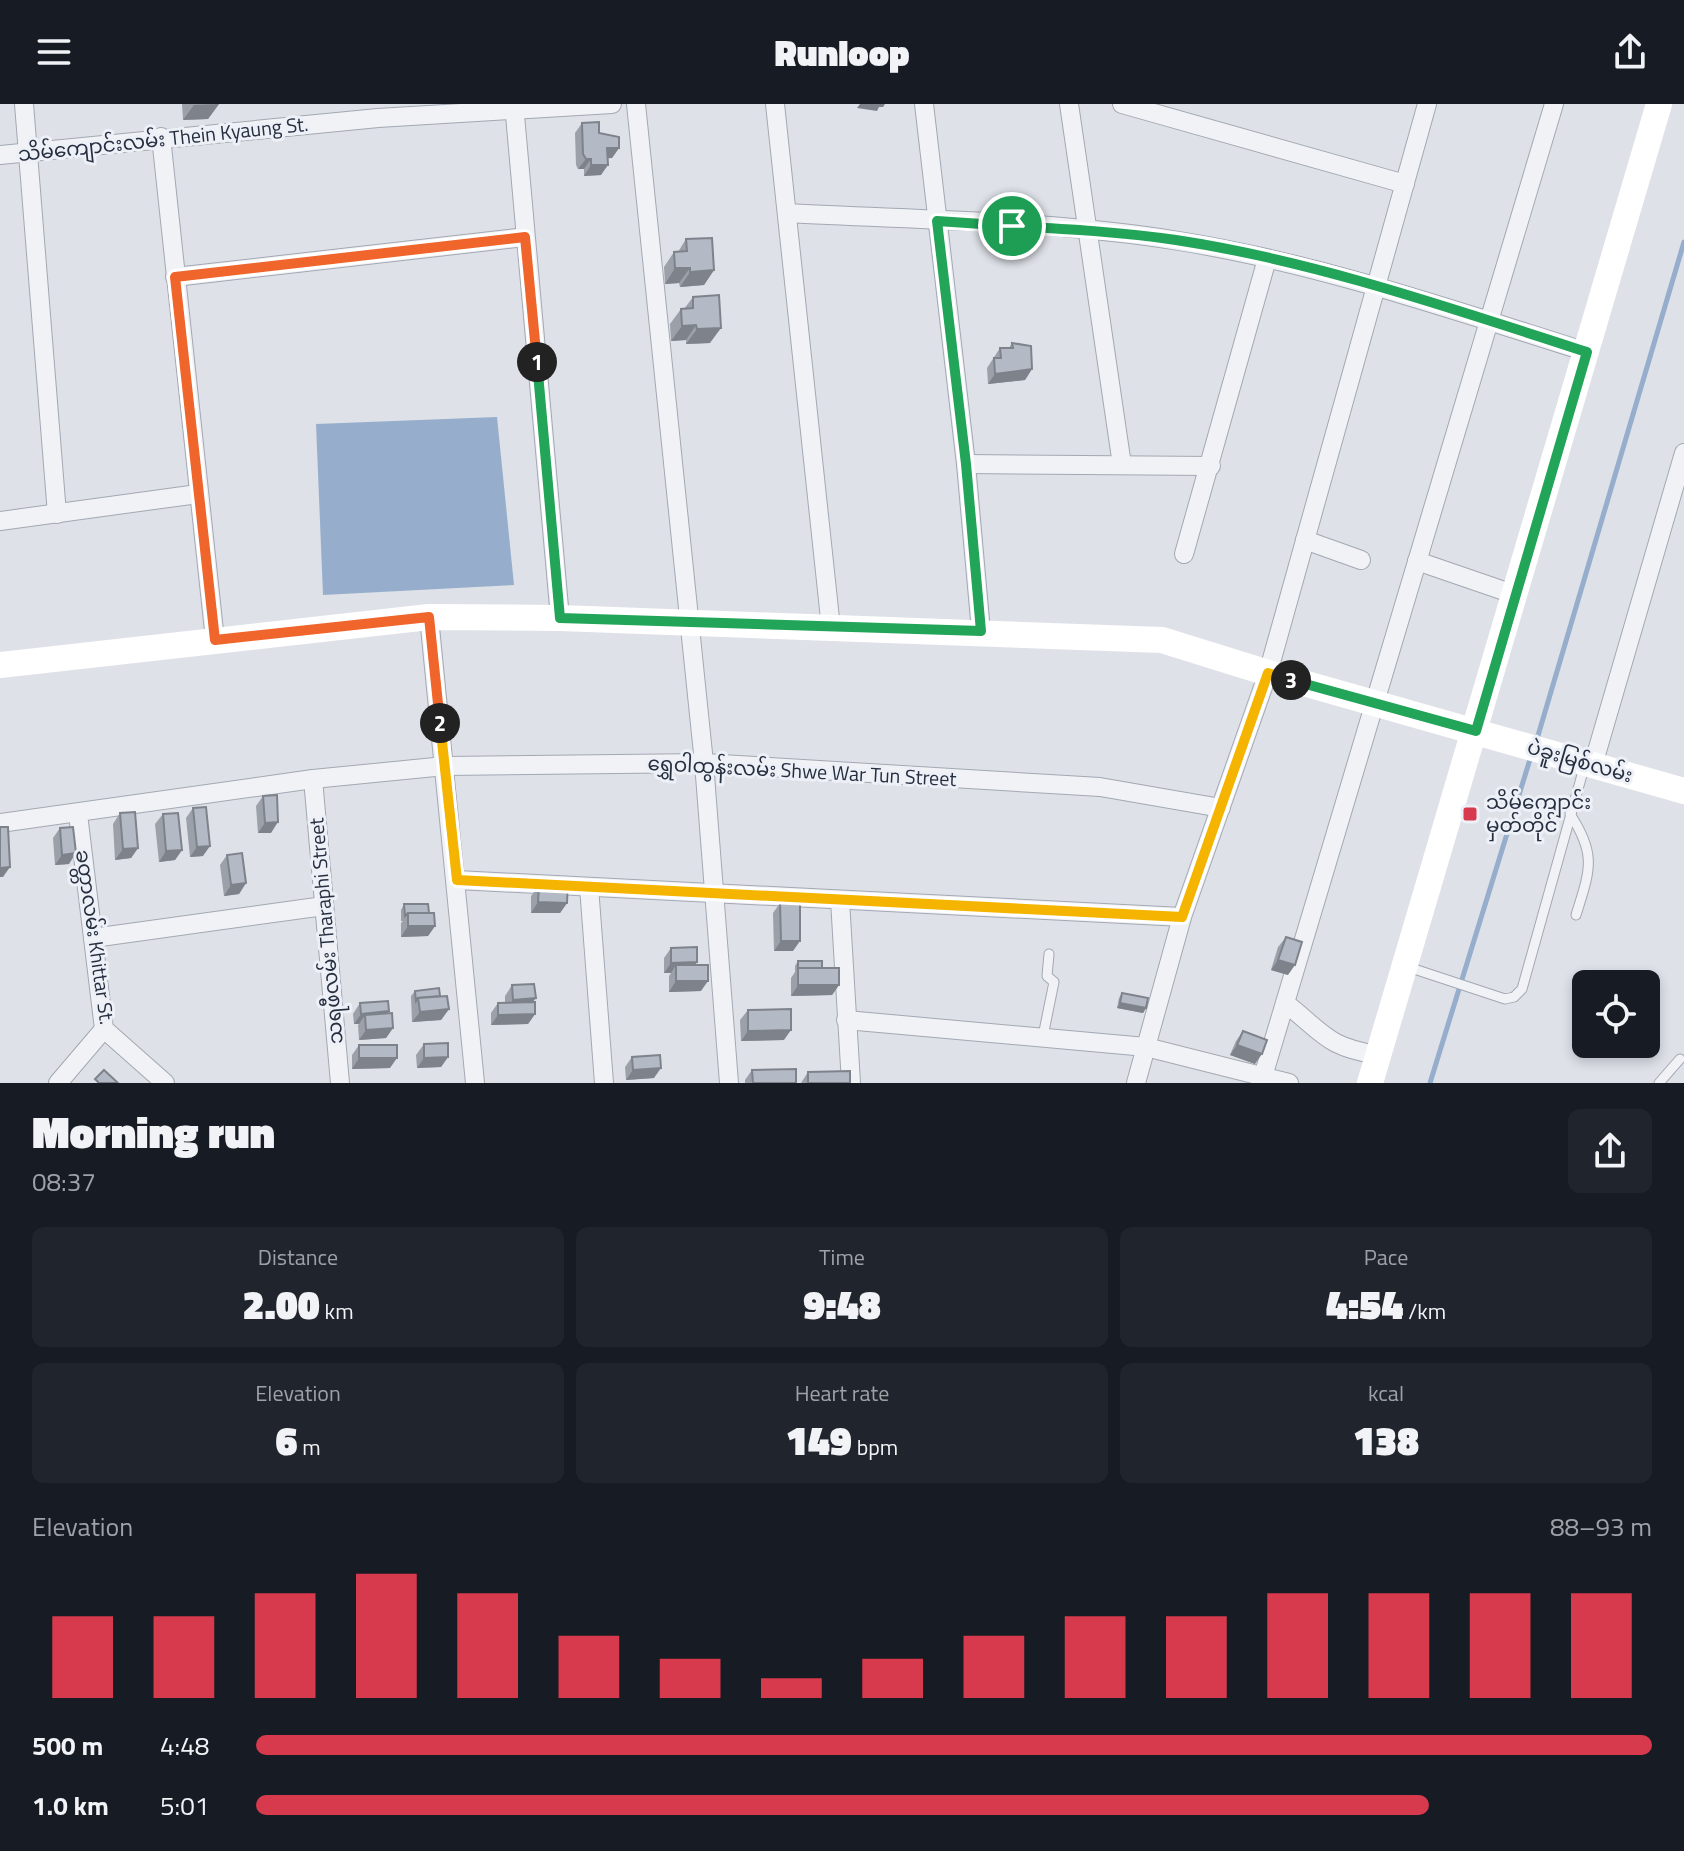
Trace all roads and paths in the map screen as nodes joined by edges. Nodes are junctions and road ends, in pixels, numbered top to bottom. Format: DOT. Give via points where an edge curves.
graph roads {
  1 [pos="24,104"];
  2 [pos="612,104"];
  3 [pos="636,104"];
  4 [pos="775,104"];
  5 [pos="924,104"];
  6 [pos="1069,104"];
  7 [pos="1122,104"];
  8 [pos="1427,104"];
  9 [pos="1554,104"];
  10 [pos="1659,104"];
  11 [pos="514,106"];
  12 [pos="377,111"];
  13 [pos="161,137"];
  14 [pos="28,153"];
  15 [pos="0,155"];
  16 [pos="1405,184"];
  17 [pos="787,213"];
  18 [pos="937,221"];
  19 [pos="1088,231"];
  20 [pos="525,237"];
  21 [pos="1267,259"];
  22 [pos="175,277"];
  23 [pos="1376,288"];
  24 [pos="1488,320"];
  25 [pos="1587,352"];
  26 [pos="1684,453"];
  27 [pos="966,464"];
  28 [pos="1122,465"];
  29 [pos="1211,466"];
  30 [pos="198,494"];
  31 [pos="57,514"];
  32 [pos="0,521"];
  33 [pos="1305,540"];
  34 [pos="1184,554"];
  35 [pos="1361,560"];
  36 [pos="1417,561"];
  37 [pos="1516,595"];
  38 [pos="429,617"];
  39 [pos="560,618"];
  40 [pos="687,624"];
  41 [pos="831,628"];
  42 [pos="981,631"];
  43 [pos="215,640"];
  44 [pos="0,665"];
  45 [pos="1268,673"];
  46 [pos="1374,703"];
  47 [pos="1476,731"];
  48 [pos="704,763"];
  49 [pos="1589,764"];
  50 [pos="445,766"];
  51 [pos="313,779"];
  52 [pos="1684,791"];
  53 [pos="1221,808"];
  54 [pos="78,814"];
  55 [pos="1570,814"];
  56 [pos="0,823"];
  57 [pos="457,880"];
  58 [pos="589,887"];
  59 [pos="714,893"];
  60 [pos="840,900"];
  61 [pos="324,906"];
  62 [pos="1576,915"];
  63 [pos="1182,917"];
  64 [pos="93,938"];
  65 [pos="1049,954"];
  66 [pos="1405,966"];
  67 [pos="1285,1003"];
  68 [pos="846,1020"];
  69 [pos="104,1029"];
  70 [pos="1043,1036"];
  71 [pos="1146,1047"];
  72 [pos="1378,1055"];
  73 [pos="1680,1059"];
  74 [pos="1262,1080"];
  75 [pos="58,1083"];
  76 [pos="165,1083"];
  77 [pos="340,1083"];
  78 [pos="475,1083"];
  79 [pos="604,1083"];
  80 [pos="729,1083"];
  81 [pos="851,1083"];
  82 [pos="1136,1083"];
  83 [pos="1289,1083"];
  84 [pos="1370,1083"];
  85 [pos="1659,1083"];
  1 -- 14 [label="street"];
  2 -- 11 [label="street, သိမ်ကျောင်းလမ်း Thein Kyaung St."];
  3 -- 40 [label="street"];
  4 -- 17 [label="street"];
  5 -- 18 [label="street"];
  6 -- 19 [label="street"];
  7 -- 16 [label="street"];
  8 -- 16 [label="street"];
  9 -- 24 [label="street"];
  10 -- 25 [label="street"];
  11 -- 12 [label="street, သိမ်ကျောင်းလမ်း Thein Kyaung St."];
  11 -- 20 [label="street"];
  12 -- 13 [label="street, သိမ်ကျောင်းလမ်း Thein Kyaung St."];
  13 -- 14 [label="street, သိမ်ကျောင်းလမ်း Thein Kyaung St."];
  13 -- 22 [label="street"];
  14 -- 15 [label="street, သိမ်ကျောင်းလမ်း Thein Kyaung St."];
  14 -- 31 [label="street"];
  16 -- 23 [label="street"];
  17 -- 18 [label="street"];
  17 -- 41 [label="street"];
  18 -- 19 [label="street"];
  18 -- 27 [label="street"];
  19 -- 21 [label="street" via="1175,240"];
  19 -- 28 [label="street"];
  20 -- 22 [label="street"];
  20 -- 39 [label="street"];
  21 -- 23 [label="street"];
  21 -- 29 [label="street"];
  22 -- 30 [label="street"];
  23 -- 24 [label="street"];
  23 -- 33 [label="street"];
  24 -- 25 [label="street"];
  24 -- 36 [label="street"];
  25 -- 37 [label="street"];
  26 -- 49 [label="street"];
  27 -- 28 [label="street"];
  27 -- 42 [label="street"];
  28 -- 29 [label="street"];
  29 -- 34 [label="street"];
  30 -- 31 [label="street"];
  30 -- 43 [label="street"];
  31 -- 32 [label="street"];
  33 -- 35 [label="street"];
  33 -- 45 [label="street"];
  36 -- 37 [label="street"];
  36 -- 46 [label="street"];
  37 -- 47 [label="street"];
  38 -- 39 [label="street, ပဲခူးမြစ်လမ်း"];
  38 -- 43 [label="street, ပဲခူးမြစ်လမ်း"];
  38 -- 50 [label="street"];
  39 -- 40 [label="street, ပဲခူးမြစ်လမ်း"];
  40 -- 41 [label="street, ပဲခူးမြစ်လမ်း"];
  40 -- 48 [label="street"];
  41 -- 42 [label="street, ပဲခူးမြစ်လမ်း"];
  42 -- 45 [label="street, ပဲခူးမြစ်လမ်း" via="1162,640"];
  43 -- 44 [label="street, ပဲခူးမြစ်လမ်း"];
  45 -- 46 [label="street, ပဲခူးမြစ်လမ်း"];
  45 -- 53 [label="street"];
  46 -- 47 [label="street, ပဲခူးမြစ်လမ်း"];
  46 -- 67 [label="street"];
  47 -- 49 [label="street, ပဲခူးမြစ်လမ်း"];
  47 -- 66 [label="street"];
  48 -- 50 [label="street, ရွှေဝါထွန်းလမ်း Shwe War Tun Street"];
  48 -- 53 [label="street, ရွှေဝါထွန်းလမ်း Shwe War Tun Street" via="1100,787"];
  48 -- 59 [label="street"];
  49 -- 52 [label="street, ပဲခူးမြစ်လမ်း"];
  49 -- 55 [label="lane"];
  50 -- 51 [label="street, ရွှေဝါထွန်းလမ်း Shwe War Tun Street"];
  50 -- 57 [label="street"];
  51 -- 54 [label="street, ရွှေဝါထွန်းလမ်း Shwe War Tun Street"];
  51 -- 61 [label="street, သရဖီလမ်း Tharaphi Street"];
  53 -- 63 [label="street"];
  54 -- 56 [label="street, ရွှေဝါထွန်းလမ်း Shwe War Tun Street"];
  54 -- 64 [label="street, ခတ္တာလမ်း Khittar St."];
  55 -- 62 [label="lane" via="1589,847 1588,877"];
  55 -- 66 [label="lane" via="1522,989 1514,997 1485,994"];
  57 -- 58 [label="street"];
  57 -- 78 [label="street"];
  58 -- 59 [label="street"];
  58 -- 79 [label="street"];
  59 -- 60 [label="street"];
  59 -- 80 [label="street"];
  60 -- 63 [label="street"];
  60 -- 68 [label="street"];
  61 -- 64 [label="street"];
  61 -- 77 [label="street, သရဖီလမ်း Tharaphi Street"];
  63 -- 71 [label="street"];
  64 -- 69 [label="street, ခတ္တာလမ်း Khittar St."];
  65 -- 70 [label="lane" via="1047,976 1055,992"];
  66 -- 72 [label="street"];
  67 -- 72 [label="street" via="1345,1050"];
  67 -- 74 [label="street"];
  68 -- 70 [label="street"];
  68 -- 81 [label="street"];
  69 -- 75 [label="street"];
  69 -- 76 [label="street, ခတ္တာလမ်း Khittar St."];
  70 -- 71 [label="street"];
  71 -- 74 [label="street"];
  71 -- 82 [label="street"];
  72 -- 84 [label="street"];
  73 -- 85 [label="lane"];
  74 -- 83 [label="street"];
}
